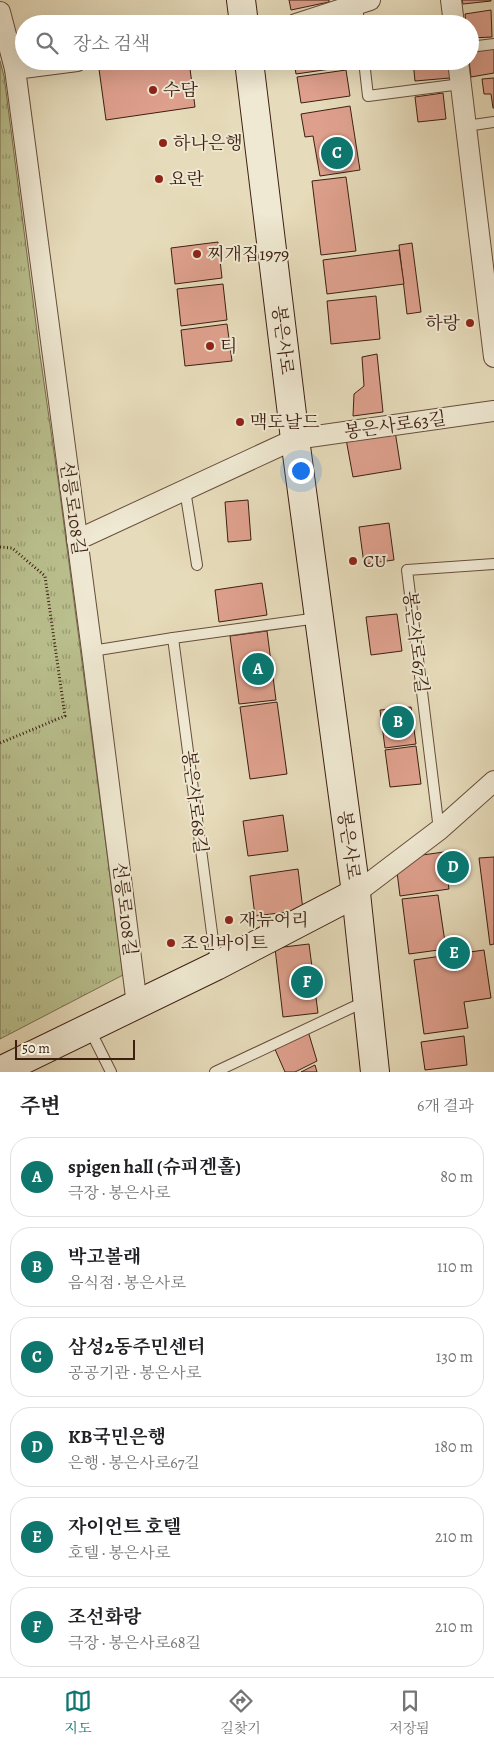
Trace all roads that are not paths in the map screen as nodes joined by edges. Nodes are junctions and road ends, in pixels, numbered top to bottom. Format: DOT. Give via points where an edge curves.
graph roads {
  1 [pos="241,0"];
  2 [pos="451,0"];
  3 [pos="363,2"];
  4 [pos="0,12"];
  5 [pos="243,15"];
  6 [pos="323,15"];
  7 [pos="361,15"];
  8 [pos="453,15"];
  9 [pos="494,44"];
  10 [pos="479,46"];
  11 [pos="15,69"];
  12 [pos="15,70"];
  13 [pos="249,70"];
  14 [pos="365,70"];
  15 [pos="459,70"];
  16 [pos="461,84"];
  17 [pos="494,122"];
  18 [pos="466,126"];
  19 [pos="488,261"];
  20 [pos="494,357"];
  21 [pos="494,411"];
  22 [pos="295,439"];
  23 [pos="185,490"];
  24 [pos="77,540"];
  25 [pos="494,564"];
  26 [pos="197,565"];
  27 [pos="319,618"];
  28 [pos="173,638"];
  29 [pos="92,651"];
  30 [pos="494,781"];
  31 [pos="439,830"];
  32 [pos="356,893"];
  33 [pos="216,966"];
  34 [pos="367,1000"];
  35 [pos="137,1005"];
  36 [pos="88,1028"];
  37 [pos="15,1068"];
  38 [pos="111,1072"];
  39 [pos="215,1072"];
  40 [pos="375,1072"];
  1 -- 5 [label="main road"];
  2 -- 8 [label="street"];
  3 -- 6 [label="street"];
  3 -- 7 [label="lane"];
  4 -- 11 [label="street, 선릉로108길"];
  9 -- 10 [label="lane"];
  12 -- 24 [label="street, 선릉로108길"];
  13 -- 22 [label="main road, 봉은사로"];
  14 -- 16 [label="lane" via="368,96"];
  15 -- 16 [label="street"];
  16 -- 18 [label="street"];
  17 -- 18 [label="lane"];
  18 -- 19 [label="street"];
  19 -- 20 [label="street"];
  21 -- 22 [label="street, 봉은사로63길"];
  22 -- 23 [label="street, 봉은사로63길"];
  22 -- 27 [label="main road, 봉은사로"];
  23 -- 24 [label="street, 봉은사로63길"];
  23 -- 26 [label="lane"];
  24 -- 29 [label="street, 선릉로108길"];
  25 -- 31 [label="lane, 봉은사로67길" via="407,570"];
  27 -- 28 [label="lane"];
  27 -- 32 [label="main road, 봉은사로"];
  28 -- 29 [label="lane"];
  28 -- 33 [label="lane, 봉은사로68길"];
  29 -- 35 [label="street, 선릉로108길"];
  30 -- 31 [label="street"];
  31 -- 32 [label="street"];
  32 -- 33 [label="main road"];
  32 -- 34 [label="main road, 봉은사로"];
  33 -- 35 [label="main road"];
  34 -- 39 [label="lane"];
  34 -- 40 [label="main road, 봉은사로"];
  35 -- 36 [label="main road"];
  36 -- 37 [label="main road"];
  36 -- 38 [label="lane"];
}
